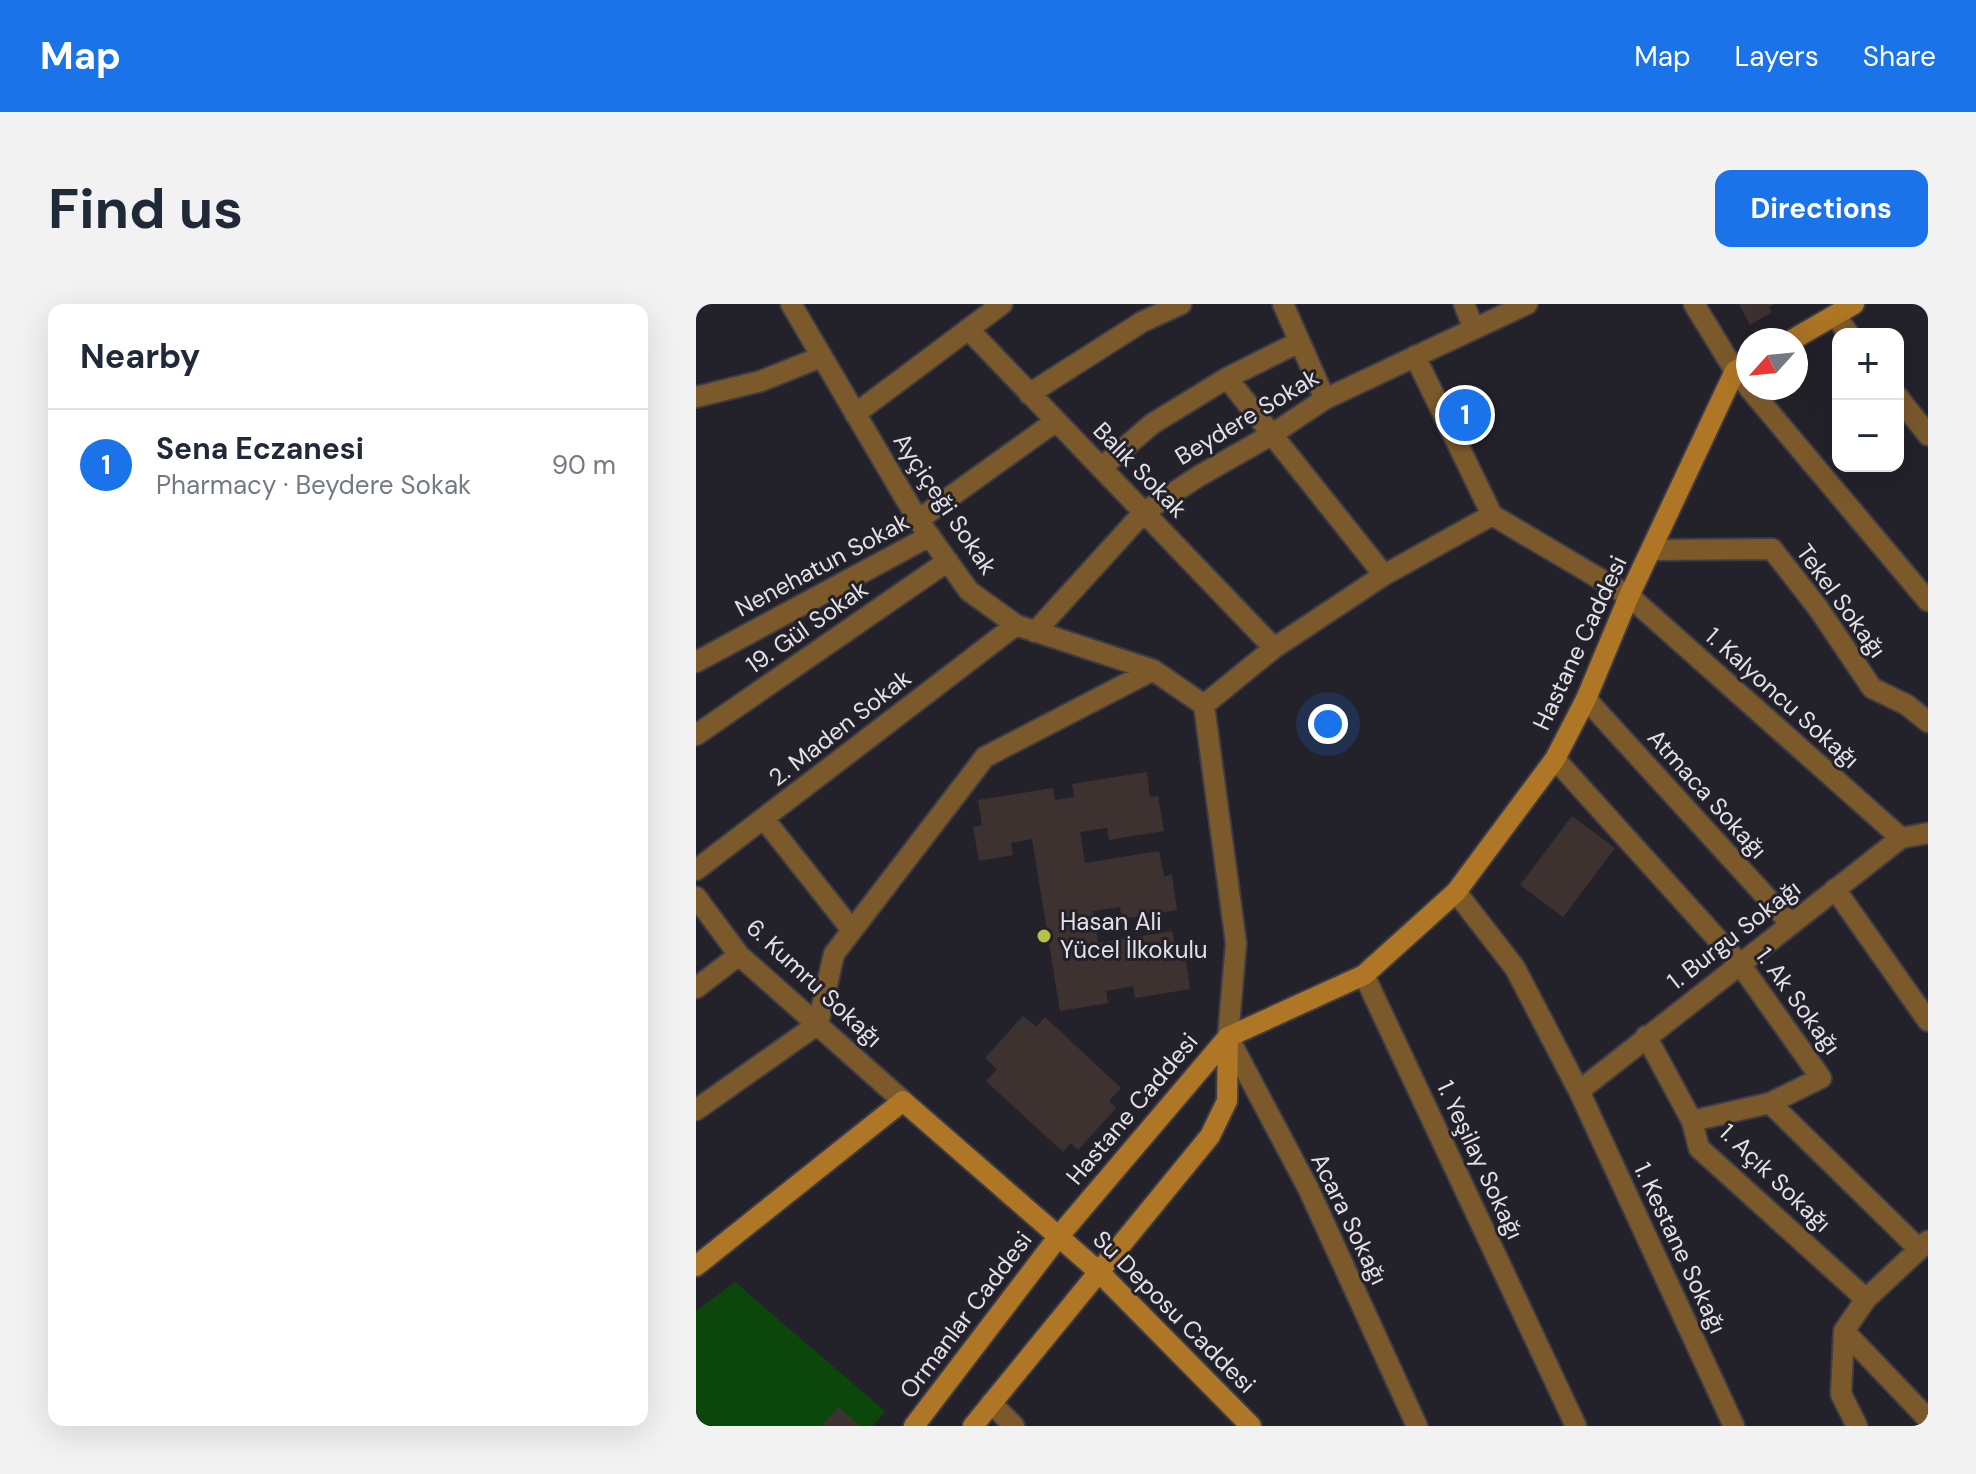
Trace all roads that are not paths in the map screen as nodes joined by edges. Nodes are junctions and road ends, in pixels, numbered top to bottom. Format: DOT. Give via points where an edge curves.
graph roads {
  1 [pos="1002,304"];
  2 [pos="1181,304"];
  3 [pos="1283,304"];
  4 [pos="1464,304"];
  5 [pos="1527,304"];
  6 [pos="1694,304"];
  7 [pos="1854,304"];
  8 [pos="797,306"];
  9 [pos="1835,316"];
  10 [pos="1844,328"];
  11 [pos="968,329"];
  12 [pos="1474,329"];
  13 [pos="1808,331"];
  14 [pos="1299,342"];
  15 [pos="1415,356"];
  16 [pos="821,357"];
  17 [pos="1736,365"];
  18 [pos="1227,378"];
  19 [pos="1029,394"];
  20 [pos="1736,395"];
  21 [pos="696,397"];
  22 [pos="1325,399"];
  23 [pos="1763,400"];
  24 [pos="1900,400"];
  25 [pos="855,414"];
  26 [pos="1056,421"];
  27 [pos="1271,435"];
  28 [pos="1928,435"];
  29 [pos="1101,468"];
  30 [pos="1144,512"];
  31 [pos="1492,515"];
  32 [pos="924,528"];
  33 [pos="1652,550"];
  34 [pos="948,561"];
  35 [pos="1384,575"];
  36 [pos="1629,596"];
  37 [pos="1928,601"];
  38 [pos="1025,628"];
  39 [pos="1274,648"];
  40 [pos="696,662"];
  41 [pos="1153,670"];
  42 [pos="1586,699"];
  43 [pos="1204,705"];
  44 [pos="1928,722"];
  45 [pos="696,735"];
  46 [pos="1555,759"];
  47 [pos="764,819"];
  48 [pos="1928,833"];
  49 [pos="1901,838"];
  50 [pos="696,870"];
  51 [pos="1835,889"];
  52 [pos="1456,892"];
  53 [pos="696,897"];
  54 [pos="1790,923"];
  55 [pos="852,930"];
  56 [pos="739,955"];
  57 [pos="1740,964"];
  58 [pos="1364,975"];
  59 [pos="696,988"];
  60 [pos="1928,1021"];
  61 [pos="818,1024"];
  62 [pos="1646,1036"];
  63 [pos="1228,1037"];
  64 [pos="1579,1091"];
  65 [pos="903,1101"];
  66 [pos="1770,1103"];
  67 [pos="696,1110"];
  68 [pos="1692,1121"];
  69 [pos="1059,1236"];
  70 [pos="1923,1245"];
  71 [pos="696,1266"];
  72 [pos="1098,1271"];
  73 [pos="1866,1299"];
  74 [pos="1844,1331"];
  75 [pos="991,1403"];
  76 [pos="1928,1419"];
  77 [pos="914,1426"];
  78 [pos="973,1426"];
  79 [pos="1014,1426"];
  80 [pos="1251,1426"];
  81 [pos="1417,1426"];
  82 [pos="1576,1426"];
  83 [pos="1734,1426"];
  84 [pos="1857,1426"];
  1 -- 11 [label="street"];
  2 -- 19 [label="street" via="1142,322"];
  3 -- 14 [label="street"];
  4 -- 12 [label="street"];
  5 -- 12 [label="street, Beydere Sokak"];
  6 -- 17 [label="street"];
  7 -- 9 [label="main road"];
  8 -- 16 [label="street, Ayçiçeği Sokak"];
  9 -- 10 [label="street"];
  9 -- 13 [label="main road"];
  11 -- 19 [label="street, Balık Sokak"];
  11 -- 25 [label="street"];
  12 -- 15 [label="street, Beydere Sokak"];
  14 -- 18 [label="street"];
  14 -- 22 [label="street"];
  15 -- 22 [label="street, Beydere Sokak"];
  15 -- 31 [label="street"];
  16 -- 21 [label="street" via="761,381"];
  16 -- 25 [label="street, Ayçiçeği Sokak"];
  18 -- 27 [label="street"];
  18 -- 29 [label="street" via="1152,424"];
  19 -- 26 [label="street, Balık Sokak"];
  20 -- 33 [label="main road, Hastane Caddesi"];
  22 -- 27 [label="street, Beydere Sokak"];
  23 -- 37 [label="street"];
  24 -- 28 [label="street"];
  25 -- 32 [label="street, Ayçiçeği Sokak"];
  26 -- 29 [label="street, Balık Sokak"];
  26 -- 32 [label="street, Nenehatun Sokak"];
  27 -- 30 [label="street, Beydere Sokak"];
  27 -- 35 [label="street"];
  29 -- 30 [label="street, Balık Sokak"];
  30 -- 38 [label="street, Beydere Sokak"];
  30 -- 39 [label="street, Balık Sokak"];
  31 -- 35 [label="street"];
  31 -- 36 [label="street, 1. Kalyoncu Sokağı"];
  32 -- 34 [label="street, Ayçiçeği Sokak"];
  32 -- 40 [label="street, Nenehatun Sokak"];
  33 -- 36 [label="main road, Hastane Caddesi"];
  33 -- 44 [label="street, Tekel Sokağı" via="1772,549 1872,688"];
  34 -- 38 [label="street, Ayçiçeği Sokak" via="969,591"];
  34 -- 45 [label="street, 19. Gül Sokak"];
  35 -- 39 [label="street"];
  36 -- 42 [label="main road, Hastane Caddesi"];
  36 -- 49 [label="street, 1. Kalyoncu Sokağı"];
  38 -- 41 [label="street, Ayçiçeği Sokak"];
  38 -- 47 [label="street, 2. Maden Sokak"];
  39 -- 43 [label="street"];
  41 -- 43 [label="street, Ayçiçeği Sokak"];
  41 -- 55 [label="street" via="985,757"];
  42 -- 46 [label="main road, Hastane Caddesi"];
  42 -- 54 [label="street, Atmaca Sokağı"];
  43 -- 63 [label="street" via="1236,943"];
  46 -- 52 [label="main road, Hastane Caddesi"];
  46 -- 57 [label="street, 1. Ak Sokağı"];
  47 -- 50 [label="street, 2. Maden Sokak"];
  47 -- 55 [label="street"];
  48 -- 49 [label="street, 1. Burgu Sokağı"];
  49 -- 51 [label="street, 1. Burgu Sokağı"];
  51 -- 54 [label="street, 1. Burgu Sokağı"];
  51 -- 60 [label="street"];
  52 -- 58 [label="main road, Hastane Caddesi"];
  52 -- 64 [label="street, 1. Kestane Sokağı" via="1515,968"];
  53 -- 56 [label="street, 6. Kumru Sokağı"];
  54 -- 57 [label="street, 1. Burgu Sokağı"];
  55 -- 61 [label="street" via="834,954"];
  56 -- 59 [label="street"];
  56 -- 61 [label="street, 6. Kumru Sokağı"];
  57 -- 62 [label="street, 1. Burgu Sokağı"];
  57 -- 66 [label="street, 1. Ak Sokağı" via="1821,1078"];
  58 -- 63 [label="main road, Hastane Caddesi"];
  58 -- 82 [label="street, 1. Yeşilay Sokağı"];
  61 -- 65 [label="street, 6. Kumru Sokağı"];
  61 -- 67 [label="street"];
  62 -- 64 [label="street, 1. Burgu Sokağı"];
  62 -- 68 [label="street, 1. Açık Sokağı"];
  63 -- 69 [label="main road, Hastane Caddesi"];
  63 -- 72 [label="main road" via="1227,1101 1210,1136"];
  63 -- 81 [label="street, Acara Sokağı" via="1308,1188"];
  64 -- 83 [label="street, 1. Kestane Sokağı"];
  65 -- 69 [label="main road"];
  65 -- 71 [label="main road"];
  66 -- 68 [label="street"];
  66 -- 70 [label="street"];
  68 -- 73 [label="street, 1. Açık Sokağı" via="1699,1148"];
  69 -- 72 [label="main road, Su Deposu Caddesi"];
  69 -- 77 [label="main road, Ormanlar Caddesi"];
  70 -- 73 [label="street"];
  72 -- 75 [label="main road"];
  72 -- 80 [label="main road, Su Deposu Caddesi"];
  73 -- 74 [label="street"];
  74 -- 76 [label="street"];
  74 -- 84 [label="street" via="1841,1394"];
  75 -- 78 [label="main road"];
  75 -- 79 [label="street"];
}
